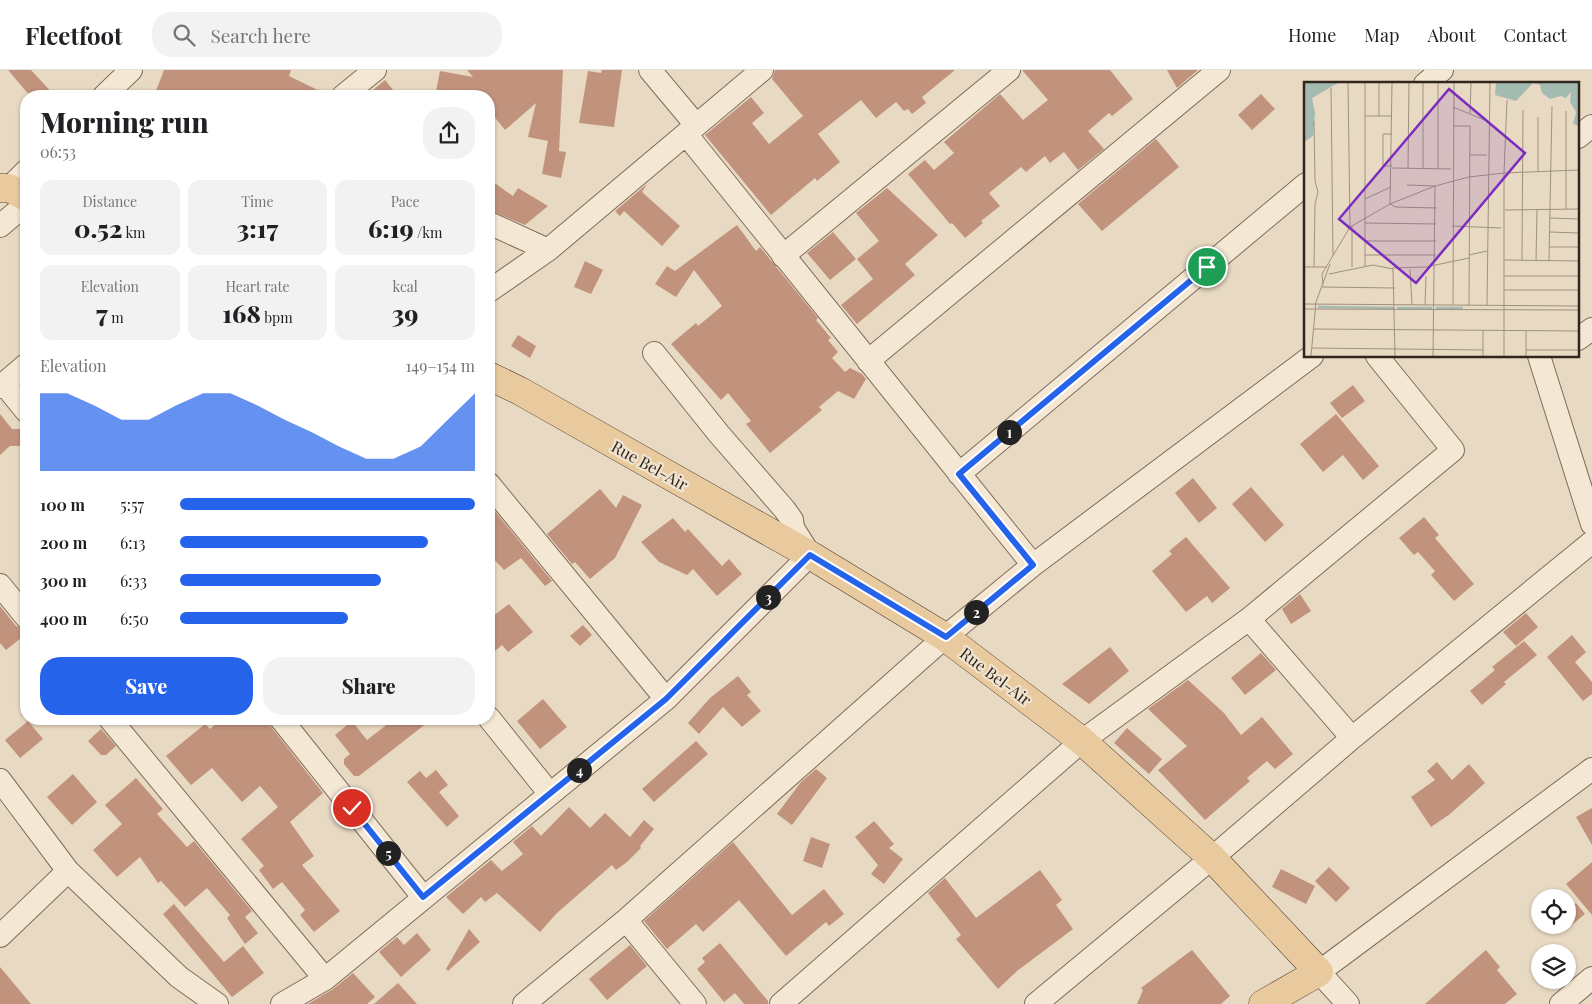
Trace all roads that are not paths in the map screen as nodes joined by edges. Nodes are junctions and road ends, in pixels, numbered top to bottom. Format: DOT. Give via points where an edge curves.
graph roads {
  1 [pos="131,70"];
  2 [pos="375,70"];
  3 [pos="650,70"];
  4 [pos="762,70"];
  5 [pos="1009,70"];
  6 [pos="1219,70"];
  7 [pos="1442,70"];
  8 [pos="1427,82"];
  9 [pos="110,90"];
  10 [pos="351,90"];
  11 [pos="1592,126"];
  12 [pos="691,130"];
  13 [pos="1580,135"];
  14 [pos="1304,186"];
  15 [pos="17,190"];
  16 [pos="0,226"];
  17 [pos="495,226"];
  18 [pos="548,250"];
  19 [pos="783,256"];
  20 [pos="495,287"];
  21 [pos="1592,329"];
  22 [pos="1580,338"];
  23 [pos="654,353"];
  24 [pos="1309,358"];
  25 [pos="1379,358"];
  26 [pos="1546,360"];
  27 [pos="868,361"];
  28 [pos="20,370"];
  29 [pos="495,379"];
  30 [pos="2,386"];
  31 [pos="20,405"];
  32 [pos="959,474"];
  33 [pos="495,491"];
  34 [pos="1592,524"];
  35 [pos="1592,542"];
  36 [pos="810,555"];
  37 [pos="1033,565"];
  38 [pos="0,585"];
  39 [pos="20,610"];
  40 [pos="1249,619"];
  41 [pos="946,637"];
  42 [pos="666,699"];
  43 [pos="115,725"];
  44 [pos="286,725"];
  45 [pos="495,725"];
  46 [pos="1352,738"];
  47 [pos="1082,741"];
  48 [pos="1592,768"];
  49 [pos="0,780"];
  50 [pos="550,794"];
  51 [pos="1212,858"];
  52 [pos="68,871"];
  53 [pos="423,897"];
  54 [pos="626,920"];
  55 [pos="0,936"];
  56 [pos="1319,972"];
  57 [pos="1592,978"];
  58 [pos="325,979"];
  59 [pos="217,1004"];
  60 [pos="282,1004"];
  61 [pos="524,1004"];
  62 [pos="695,1004"];
  63 [pos="781,1004"];
  64 [pos="1036,1004"];
  65 [pos="1263,1004"];
  66 [pos="1302,1004"];
  67 [pos="1348,1004"];
  68 [pos="1561,1004"];
  1 -- 9 [label="street"];
  2 -- 10 [label="street"];
  3 -- 12 [label="street"];
  4 -- 12 [label="street"];
  5 -- 19 [label="street"];
  6 -- 27 [label="street"];
  7 -- 8 [label="street"];
  11 -- 13 [label="street"];
  12 -- 18 [label="street"];
  12 -- 19 [label="street"];
  14 -- 32 [label="street"];
  15 -- 16 [label="street"];
  17 -- 18 [label="street"];
  18 -- 20 [label="street"];
  19 -- 27 [label="street"];
  21 -- 22 [label="street"];
  23 -- 36 [label="street" via="785,510"];
  24 -- 37 [label="street"];
  25 -- 40 [label="street" via="1453,450"];
  26 -- 34 [label="street"];
  27 -- 32 [label="street"];
  28 -- 30 [label="street"];
  29 -- 36 [label="main road, Rue Bel-Air"];
  30 -- 31 [label="street"];
  32 -- 37 [label="street"];
  33 -- 42 [label="street"];
  35 -- 46 [label="street"];
  36 -- 41 [label="main road, Rue Bel-Air"];
  36 -- 42 [label="street"];
  37 -- 41 [label="street"];
  38 -- 39 [label="street"];
  40 -- 46 [label="street"];
  40 -- 47 [label="street"];
  41 -- 47 [label="main road, Rue Bel-Air"];
  41 -- 54 [label="street"];
  42 -- 50 [label="street"];
  43 -- 58 [label="street"];
  44 -- 53 [label="street"];
  45 -- 50 [label="street"];
  46 -- 51 [label="street"];
  47 -- 51 [label="main road, Rue Bel-Air"];
  47 -- 63 [label="street"];
  48 -- 56 [label="street"];
  49 -- 52 [label="street"];
  50 -- 53 [label="street"];
  51 -- 56 [label="main road, Rue Bel-Air"];
  51 -- 64 [label="street"];
  52 -- 55 [label="street"];
  52 -- 59 [label="street" via="179,977"];
  53 -- 58 [label="street"];
  54 -- 61 [label="street"];
  54 -- 62 [label="street"];
  56 -- 65 [label="main road"];
  56 -- 66 [label="main road"];
  56 -- 67 [label="street"];
  57 -- 68 [label="street"];
  58 -- 60 [label="street"];
}
